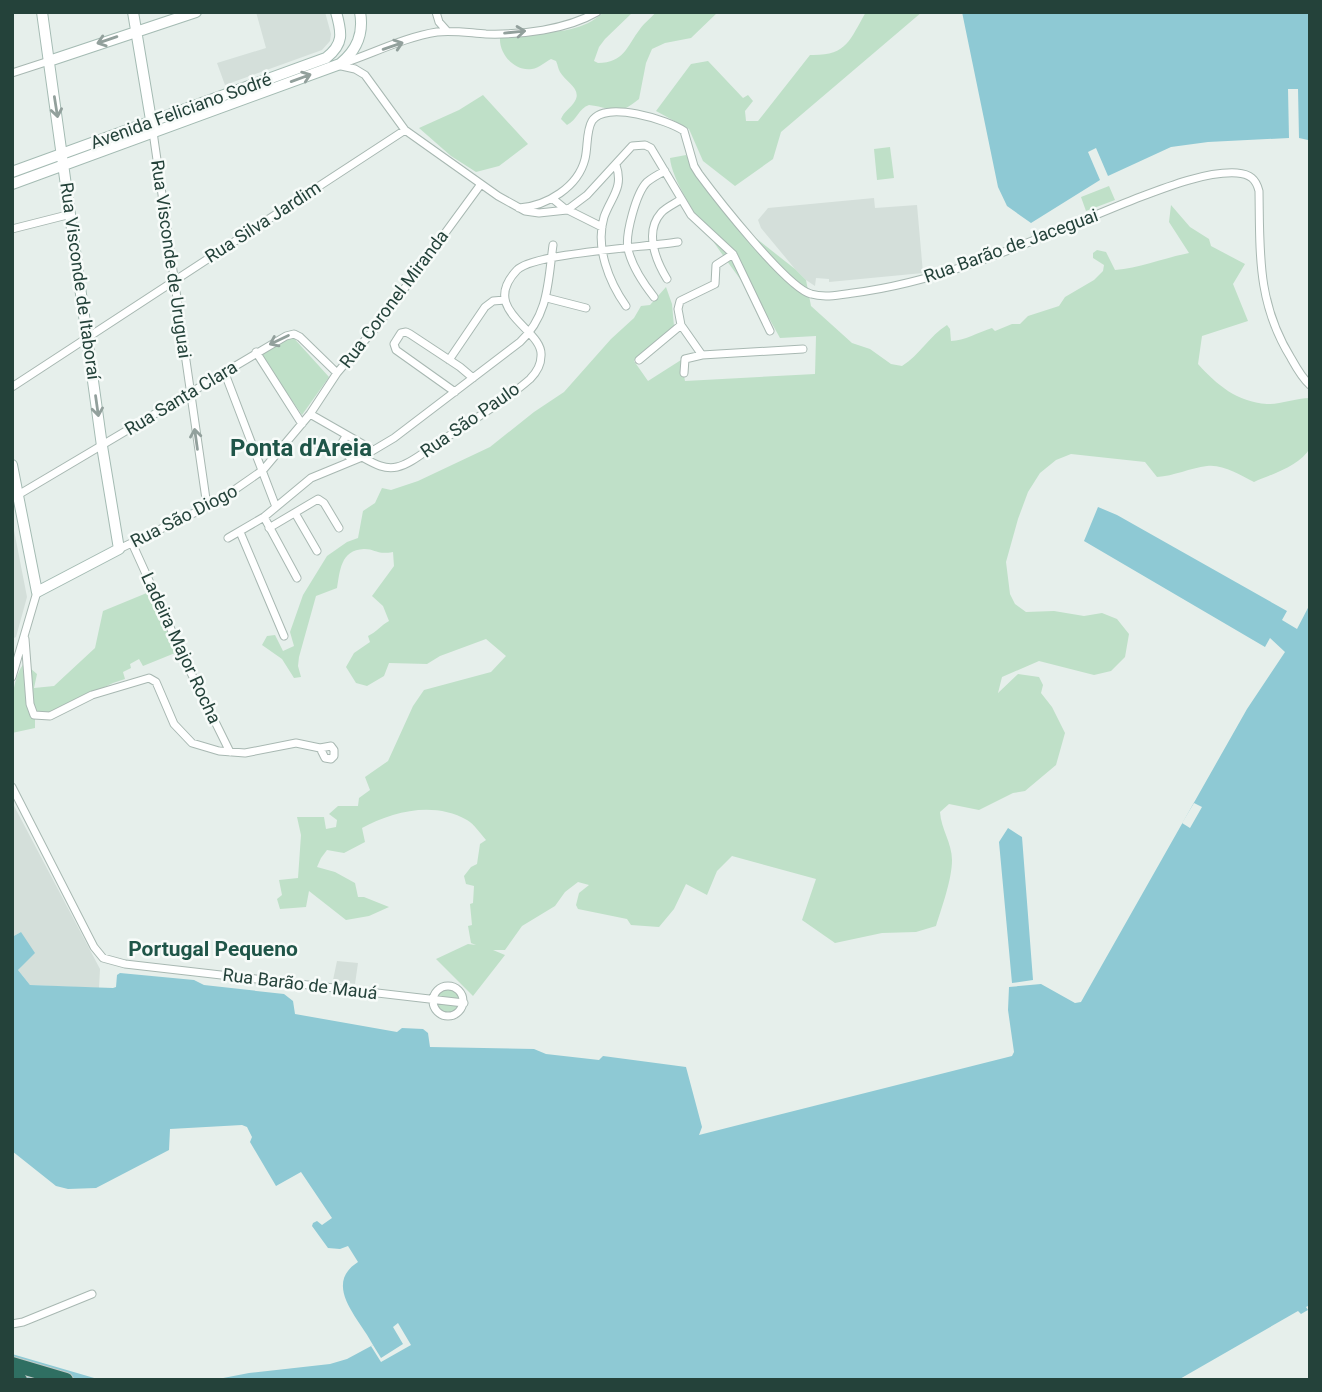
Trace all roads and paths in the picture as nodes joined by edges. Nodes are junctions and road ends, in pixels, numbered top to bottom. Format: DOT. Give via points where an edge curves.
graph roads {
  1 [pos="42,12"];
  2 [pos="133,12"];
  3 [pos="196,12"];
  4 [pos="336,12"];
  5 [pos="360,12"];
  6 [pos="436,12"];
  7 [pos="597,12"];
  8 [pos="136,30"];
  9 [pos="447,31"];
  10 [pos="49,61"];
  11 [pos="338,65"];
  12 [pos="12,74"];
  13 [pos="152,126"];
  14 [pos="405,130"];
  15 [pos="63,159"];
  16 [pos="616,165"];
  17 [pos="665,171"];
  18 [pos="12,172"];
  19 [pos="12,184"];
  20 [pos="481,184"];
  21 [pos="553,199"];
  22 [pos="680,200"];
  23 [pos="519,208"];
  24 [pos="567,210"];
  25 [pos="71,214"];
  26 [pos="602,227"];
  27 [pos="12,229"];
  28 [pos="678,242"];
  29 [pos="553,245"];
  30 [pos="653,246"];
  31 [pos="627,248"];
  32 [pos="603,252"];
  33 [pos="733,254"];
  34 [pos="551,258"];
  35 [pos="667,279"];
  36 [pos="175,280"];
  37 [pos="654,297"];
  38 [pos="547,298"];
  39 [pos="505,300"];
  40 [pos="626,306"];
  41 [pos="586,307"];
  42 [pos="681,325"];
  43 [pos="770,331"];
  44 [pos="530,333"];
  45 [pos="87,338"];
  46 [pos="803,349"];
  47 [pos="256,352"];
  48 [pos="702,355"];
  49 [pos="639,359"];
  50 [pos="449,360"];
  51 [pos="224,371"];
  52 [pos="337,373"];
  53 [pos="684,373"];
  54 [pos="473,378"];
  55 [pos="1310,385"];
  56 [pos="12,387"];
  57 [pos="455,392"];
  58 [pos="190,393"];
  59 [pos="310,414"];
  60 [pos="302,424"];
  61 [pos="346,436"];
  62 [pos="102,446"];
  63 [pos="373,450"];
  64 [pos="362,457"];
  65 [pos="352,460"];
  66 [pos="12,464"];
  67 [pos="263,470"];
  68 [pos="18,495"];
  69 [pos="206,506"];
  70 [pos="276,507"];
  71 [pos="295,513"];
  72 [pos="264,517"];
  73 [pos="269,528"];
  74 [pos="339,528"];
  75 [pos="240,532"];
  76 [pos="228,538"];
  77 [pos="132,543"];
  78 [pos="119,549"];
  79 [pos="317,551"];
  80 [pos="298,578"];
  81 [pos="37,592"];
  82 [pos="284,636"];
  83 [pos="25,639"];
  84 [pos="12,677"];
  85 [pos="317,747"];
  86 [pos="230,752"];
  87 [pos="12,787"];
  88 [pos="432,1000"];
  89 [pos="464,1003"];
  90 [pos="92,1294"];
  91 [pos="12,1324"];
  92 [pos="12,1364"];
  93 [pos="12,1377"];
  94 [pos="20,1380"];
  95 [pos="66,1380"];
  1 -- 10 [label="street, Rua Visconde de Itaboraí"];
  2 -- 8 [label="street, Rua Visconde de Uruguai"];
  3 -- 8 [label="street"];
  4 -- 13 [label="street, Avenida Feliciano Sodré" via="341,39 326,58"];
  5 -- 11 [label="street" via="361,37"];
  6 -- 9 [label="street"];
  9 -- 7 [label="street, one-way" via="517,32 573,23"];
  8 -- 10 [label="street, one-way"];
  8 -- 13 [label="street, Rua Visconde de Uruguai"];
  11 -- 9 [label="street, one-way"];
  10 -- 12 [label="street"];
  10 -- 15 [label="street, Rua Visconde de Itaboraí, one-way"];
  13 -- 11 [label="street, Avenida Feliciano Sodré, one-way"];
  11 -- 14 [label="street" via="365,75"];
  13 -- 15 [label="street, Avenida Feliciano Sodré"];
  13 -- 36 [label="street, Rua Visconde de Uruguai"];
  14 -- 20 [label="street"];
  14 -- 36 [label="street, Rua Silva Jardim"];
  15 -- 18 [label="street, Avenida Feliciano Sodré"];
  15 -- 19 [label="street, Avenida Feliciano Sodré"];
  15 -- 25 [label="street, Rua Visconde de Itaboraí"];
  16 -- 17 [label="street" via="632,146 645,145 656,153"];
  16 -- 24 [label="street"];
  16 -- 26 [label="street" via="620,180"];
  17 -- 22 [label="street"];
  17 -- 31 [label="street" via="645,183 635,205"];
  20 -- 23 [label="street"];
  20 -- 52 [label="street, Rua Coronel Miranda"];
  21 -- 23 [label="street"];
  21 -- 24 [label="street"];
  21 -- 55 [label="street, Rua Barão de Jaceguai" via="579,173 592,121 600,114 634,114 670,123 684,131 699,174 780,271 810,295 833,296 949,272 1190,179 1236,172 1249,175 1258,191 1260,273 1270,316"];
  22 -- 30 [label="street" via="660,213 653,229"];
  22 -- 33 [label="street"];
  23 -- 24 [label="street" via="540,213"];
  24 -- 26 [label="street"];
  25 -- 27 [label="street"];
  25 -- 45 [label="street, Rua Visconde de Itaboraí"];
  26 -- 32 [label="street"];
  28 -- 30 [label="street"];
  29 -- 34 [label="street"];
  30 -- 31 [label="street"];
  30 -- 35 [label="street"];
  31 -- 32 [label="street"];
  31 -- 37 [label="street" via="641,281"];
  32 -- 34 [label="street"];
  32 -- 40 [label="street" via="612,285"];
  33 -- 42 [label="street" via="716,265 715,284 680,301"];
  33 -- 43 [label="street"];
  34 -- 38 [label="street"];
  34 -- 39 [label="street" via="517,270"];
  36 -- 45 [label="street, Rua Silva Jardim"];
  36 -- 58 [label="street, Rua Visconde de Uruguai"];
  38 -- 41 [label="street"];
  38 -- 44 [label="street"];
  39 -- 44 [label="street"];
  39 -- 50 [label="street" via="485,307"];
  42 -- 48 [label="street"];
  42 -- 49 [label="street"];
  44 -- 54 [label="street"];
  44 -- 64 [label="street, Rua São Paulo" via="542,352 530,379 398,467 379,466"];
  45 -- 56 [label="street, Rua Silva Jardim"];
  45 -- 62 [label="street, Rua Visconde de Itaboraí, one-way"];
  46 -- 48 [label="street"];
  47 -- 51 [label="street, Rua Santa Clara"];
  52 -- 47 [label="street, Rua Santa Clara, one-way" via="293,334"];
  47 -- 60 [label="street"];
  48 -- 53 [label="street" via="685,359"];
  50 -- 54 [label="street"];
  50 -- 57 [label="street" via="406,332 394,344"];
  51 -- 58 [label="street, Rua Santa Clara"];
  51 -- 67 [label="street"];
  52 -- 59 [label="street, Rua Coronel Miranda"];
  54 -- 57 [label="street"];
  57 -- 63 [label="street"];
  58 -- 62 [label="street, Rua Santa Clara"];
  69 -- 58 [label="street, Rua Visconde de Uruguai, one-way"];
  59 -- 60 [label="street, Rua São Diogo"];
  59 -- 61 [label="street"];
  60 -- 67 [label="street, Rua São Diogo"];
  61 -- 63 [label="street"];
  61 -- 65 [label="street" via="341,450"];
  62 -- 68 [label="street, Rua Santa Clara"];
  62 -- 78 [label="street, Rua Visconde de Itaboraí"];
  63 -- 64 [label="street"];
  64 -- 65 [label="street"];
  65 -- 70 [label="street" via="311,478"];
  66 -- 68 [label="street"];
  67 -- 69 [label="street, Rua São Diogo"];
  67 -- 70 [label="street"];
  68 -- 81 [label="street"];
  69 -- 77 [label="street, Rua São Diogo"];
  70 -- 72 [label="street"];
  71 -- 73 [label="street"];
  71 -- 74 [label="street" via="321,499"];
  71 -- 79 [label="street"];
  72 -- 73 [label="street"];
  72 -- 75 [label="street"];
  73 -- 80 [label="street"];
  75 -- 76 [label="street"];
  75 -- 82 [label="street"];
  77 -- 78 [label="street, Rua São Diogo"];
  77 -- 86 [label="street, Ladeira Major Rocha"];
  78 -- 81 [label="street, Rua São Diogo"];
  81 -- 83 [label="street"];
  83 -- 84 [label="street"];
  83 -- 86 [label="street" via="34,715 50,716 92,695 149,678 156,682 174,724 187,740"];
  85 -- 86 [label="street" via="296,743"];
  87 -- 88 [label="street, Rua Barão de Mauá" via="103,958"];
  88 -- 89 [label="street, Rua Barão de Mauá"];
  88 -- 89 [label="street" via="435,1010 449,1017"];
  88 -- 89 [label="street" via="436,991 450,986 462,993"];
  90 -- 91 [label="street"];
  92 -- 95 [label="highway"];
  93 -- 94 [label="highway"];
}
